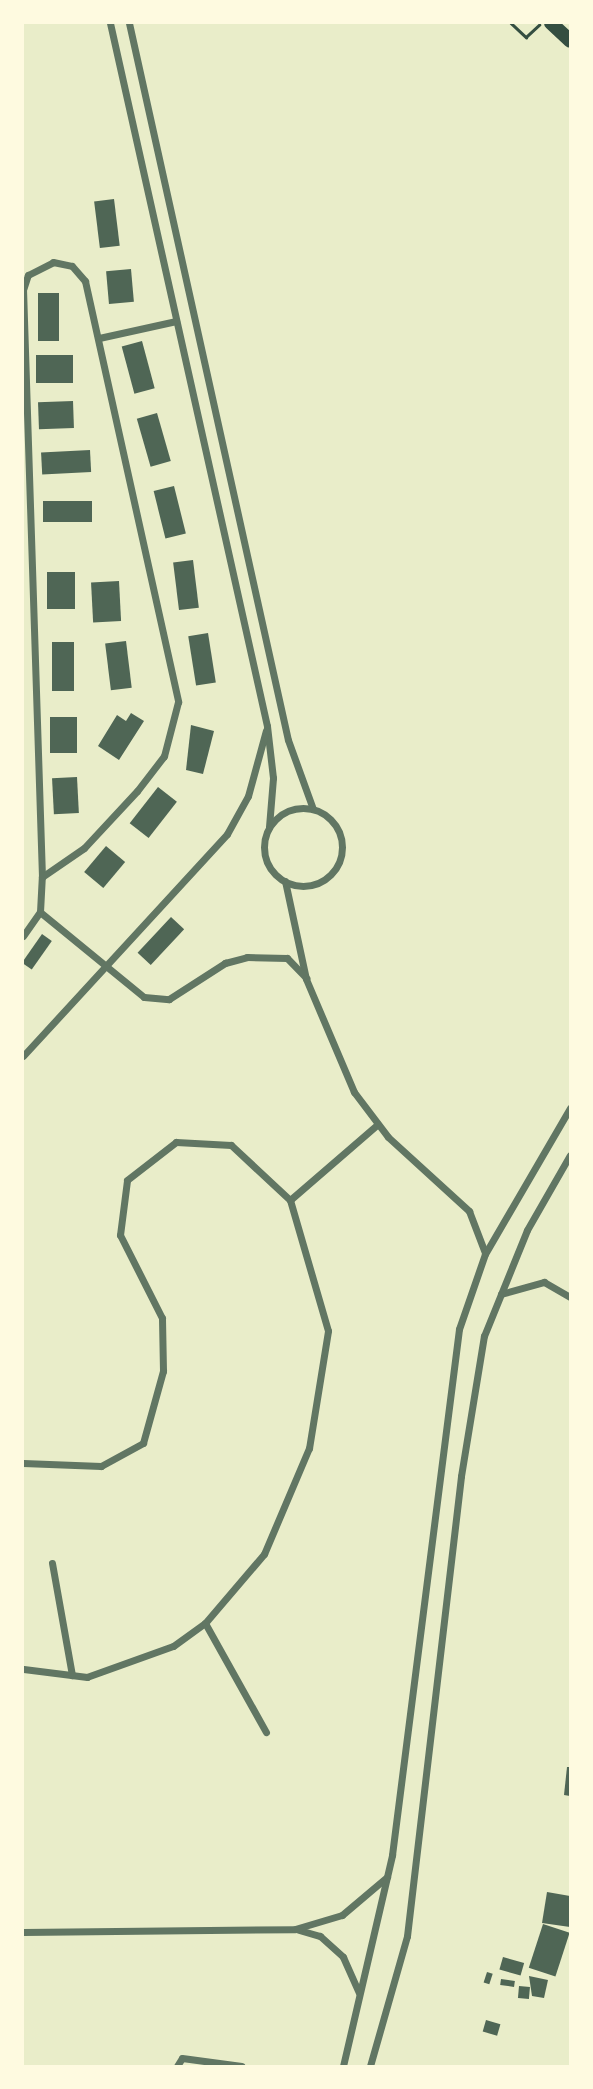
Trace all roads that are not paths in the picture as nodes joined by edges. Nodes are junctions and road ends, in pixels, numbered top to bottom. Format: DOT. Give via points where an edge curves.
graph roads {
  1 [pos="110,23"];
  2 [pos="129,23"];
  3 [pos="551,23"];
  4 [pos="570,41"];
  5 [pos="176,321"];
  6 [pos="99,338"];
  7 [pos="267,726"];
  8 [pos="313,809"];
  9 [pos="270,827"];
  10 [pos="42,877"];
  11 [pos="285,881"];
  12 [pos="40,912"];
  13 [pos="23,936"];
  14 [pos="102,968"];
  15 [pos="306,979"];
  16 [pos="23,1056"];
  17 [pos="570,1108"];
  18 [pos="378,1124"];
  19 [pos="570,1155"];
  20 [pos="290,1200"];
  21 [pos="485,1254"];
  22 [pos="501,1294"];
  23 [pos="570,1297"];
  24 [pos="23,1463"];
  25 [pos="52,1563"];
  26 [pos="205,1623"];
  27 [pos="23,1669"];
  28 [pos="72,1675"];
  29 [pos="266,1732"];
  30 [pos="387,1877"];
  31 [pos="295,1929"];
  32 [pos="23,1932"];
  33 [pos="360,1995"];
  34 [pos="177,2066"];
  35 [pos="241,2066"];
  36 [pos="343,2066"];
  37 [pos="370,2066"];
  1 -- 5 [label="street"];
  2 -- 8 [label="street" via="288,740"];
  3 -- 4 [label="highway"];
  5 -- 6 [label="street"];
  5 -- 7 [label="street"];
  6 -- 10 [label="street" via="176,679 175,728 137,791 84,848"];
  6 -- 10 [label="street" via="78,270 53,262 28,275 23,290"];
  7 -- 9 [label="street" via="273,778"];
  7 -- 14 [label="street" via="248,796 227,834"];
  8 -- 9 [label="street" via="288,811"];
  8 -- 11 [label="street" via="341,835 340,861 322,881"];
  9 -- 11 [label="street" via="268,863"];
  10 -- 12 [label="street"];
  11 -- 15 [label="street"];
  12 -- 13 [label="street"];
  12 -- 14 [label="street"];
  14 -- 15 [label="street" via="132,990 159,1000 247,957 287,958"];
  14 -- 16 [label="street"];
  15 -- 18 [label="street" via="354,1092"];
  17 -- 21 [label="street"];
  18 -- 20 [label="street"];
  18 -- 21 [label="street" via="469,1211"];
  19 -- 22 [label="street" via="527,1230"];
  20 -- 24 [label="street" via="232,1145 176,1142 127,1180 120,1235 162,1318 163,1371 142,1443 101,1466"];
  20 -- 26 [label="street" via="328,1331 309,1448 264,1554"];
  21 -- 30 [label="street" via="460,1329 436,1472"];
  22 -- 23 [label="street" via="544,1282"];
  22 -- 37 [label="street" via="484,1336 461,1476 407,1936"];
  25 -- 28 [label="street"];
  26 -- 28 [label="street" via="173,1646 87,1677"];
  26 -- 29 [label="street"];
  27 -- 28 [label="street"];
  30 -- 31 [label="street" via="342,1915"];
  30 -- 33 [label="street"];
  31 -- 32 [label="street"];
  31 -- 33 [label="street" via="320,1936 342,1957"];
  33 -- 36 [label="street"];
  34 -- 35 [label="street" via="181,2058"];
}
